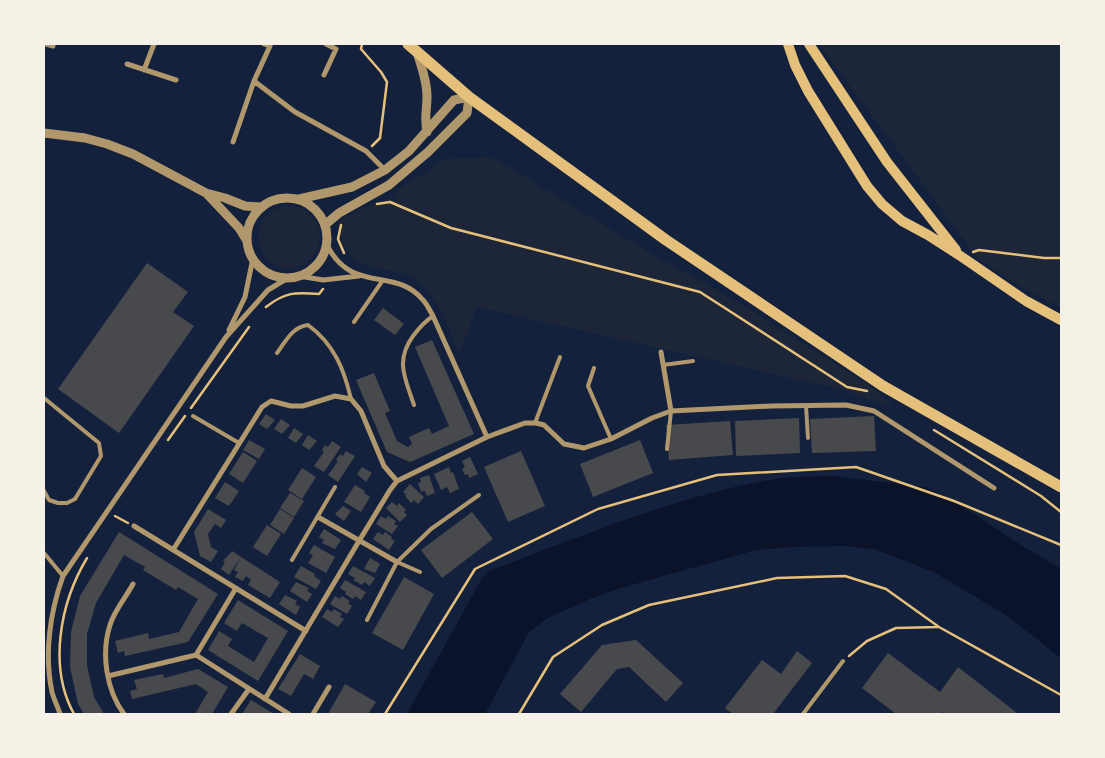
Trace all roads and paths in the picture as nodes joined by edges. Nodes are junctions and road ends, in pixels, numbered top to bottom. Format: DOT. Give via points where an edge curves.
graph roads {
  1 [pos="46,44"];
  2 [pos="154,44"];
  3 [pos="264,44"];
  4 [pos="326,44"];
  5 [pos="362,44"];
  6 [pos="788,44"];
  7 [pos="809,44"];
  8 [pos="271,45"];
  9 [pos="53,46"];
  10 [pos="412,47"];
  11 [pos="127,64"];
  12 [pos="144,70"];
  13 [pos="324,75"];
  14 [pos="176,80"];
  15 [pos="254,81"];
  16 [pos="469,97"];
  17 [pos="44,132"];
  18 [pos="427,132"];
  19 [pos="233,142"];
  20 [pos="366,152"];
  21 [pos="385,170"];
  22 [pos="206,193"];
  23 [pos="299,199"];
  24 [pos="374,205"];
  25 [pos="261,207"];
  26 [pos="346,220"];
  27 [pos="326,224"];
  28 [pos="247,242"];
  29 [pos="327,245"];
  30 [pos="959,255"];
  31 [pos="253,258"];
  32 [pos="1061,258"];
  33 [pos="341,266"];
  34 [pos="299,276"];
  35 [pos="360,276"];
  36 [pos="288,278"];
  37 [pos="330,279"];
  38 [pos="383,280"];
  39 [pos="261,313"];
  40 [pos="433,316"];
  41 [pos="1061,320"];
  42 [pos="354,322"];
  43 [pos="250,325"];
  44 [pos="226,337"];
  45 [pos="661,352"];
  46 [pos="277,353"];
  47 [pos="560,357"];
  48 [pos="693,362"];
  49 [pos="663,365"];
  50 [pos="594,368"];
  51 [pos="871,391"];
  52 [pos="44,398"];
  53 [pos="351,399"];
  54 [pos="414,404"];
  55 [pos="806,406"];
  56 [pos="671,411"];
  57 [pos="193,416"];
  58 [pos="535,423"];
  59 [pos="930,428"];
  60 [pos="487,438"];
  61 [pos="611,438"];
  62 [pos="808,438"];
  63 [pos="239,443"];
  64 [pos="166,444"];
  65 [pos="667,449"];
  66 [pos="397,481"];
  67 [pos="1060,486"];
  68 [pos="335,487"];
  69 [pos="994,488"];
  70 [pos="44,491"];
  71 [pos="479,496"];
  72 [pos="120,508"];
  73 [pos="1061,512"];
  74 [pos="114,516"];
  75 [pos="318,517"];
  76 [pos="110,522"];
  77 [pos="134,526"];
  78 [pos="359,541"];
  79 [pos="1061,545"];
  80 [pos="173,550"];
  81 [pos="44,552"];
  82 [pos="90,555"];
  83 [pos="292,560"];
  84 [pos="397,562"];
  85 [pos="420,572"];
  86 [pos="63,576"];
  87 [pos="133,584"];
  88 [pos="236,588"];
  89 [pos="366,620"];
  90 [pos="939,627"];
  91 [pos="306,631"];
  92 [pos="196,656"];
  93 [pos="843,662"];
  94 [pos="108,676"];
  95 [pos="329,687"];
  96 [pos="249,689"];
  97 [pos="1061,695"];
  98 [pos="265,699"];
  99 [pos="60,714"];
  100 [pos="74,714"];
  101 [pos="124,714"];
  102 [pos="231,714"];
  103 [pos="289,714"];
  104 [pos="313,714"];
  105 [pos="385,714"];
  106 [pos="519,714"];
  107 [pos="804,714"];
  1 -- 9 [label="street"];
  2 -- 12 [label="street"];
  3 -- 8 [label="street"];
  4 -- 13 [label="street" via="336,49"];
  5 -- 20 [label="path" via="361,49 387,82 380,138"];
  6 -- 30 [label="main road" via="808,91 882,204 902,221"];
  7 -- 30 [label="main road" via="887,162"];
  8 -- 15 [label="street"];
  10 -- 16 [label="main road"];
  10 -- 18 [label="street" via="425,76 424,120"];
  11 -- 12 [label="street"];
  12 -- 14 [label="street"];
  15 -- 19 [label="street"];
  15 -- 20 [label="street" via="295,112"];
  16 -- 18 [label="street" via="454,100"];
  16 -- 27 [label="street" via="467,112 428,152 389,185 339,212"];
  16 -- 67 [label="main road" via="666,240 883,386"];
  17 -- 22 [label="street" via="108,144"];
  18 -- 21 [label="street"];
  20 -- 21 [label="street"];
  21 -- 23 [label="street" via="352,187"];
  22 -- 25 [label="street" via="245,206"];
  22 -- 28 [label="street" via="239,228"];
  23 -- 25 [label="street" via="286,197"];
  23 -- 27 [label="street" via="310,204"];
  24 -- 51 [label="path" via="390,202 450,228 700,292 848,387"];
  25 -- 28 [label="street" via="248,229"];
  26 -- 33 [label="path" via="340,226 338,239 344,255"];
  27 -- 29 [label="street"];
  28 -- 31 [label="street"];
  29 -- 33 [label="street"];
  29 -- 34 [label="street" via="318,264"];
  30 -- 32 [label="path" via="979,250"];
  30 -- 41 [label="main road" via="1026,301"];
  31 -- 36 [label="street" via="267,273"];
  31 -- 44 [label="street" via="245,297"];
  33 -- 35 [label="street"];
  34 -- 36 [label="street"];
  34 -- 37 [label="street"];
  35 -- 37 [label="street"];
  35 -- 38 [label="street"];
  36 -- 44 [label="street" via="268,290"];
  37 -- 39 [label="path" via="319,294 292,292 279,297"];
  38 -- 40 [label="street" via="399,283 416,293"];
  38 -- 42 [label="lane"];
  40 -- 54 [label="lane" via="423,322 402,356 403,371"];
  40 -- 60 [label="street"];
  43 -- 64 [label="path"];
  44 -- 86 [label="street"];
  45 -- 49 [label="street"];
  46 -- 53 [label="lane" via="292,332 308,325 336,355 345,373"];
  47 -- 58 [label="lane"];
  48 -- 49 [label="lane"];
  49 -- 56 [label="street"];
  50 -- 61 [label="lane" via="588,386"];
  52 -- 70 [label="lane" via="99,442 101,456 75,499 58,503 49,500"];
  53 -- 63 [label="street" via="335,396 302,406 271,401 262,407"];
  53 -- 66 [label="street" via="361,411 384,466"];
  55 -- 56 [label="street"];
  55 -- 62 [label="lane"];
  55 -- 69 [label="street" via="846,405 874,411"];
  56 -- 61 [label="street"];
  56 -- 65 [label="lane"];
  57 -- 63 [label="lane"];
  58 -- 60 [label="street" via="525,423"];
  58 -- 61 [label="street" via="544,425 564,444 572,447 584,448"];
  59 -- 73 [label="path" via="1041,496"];
  60 -- 66 [label="street"];
  63 -- 80 [label="street"];
  66 -- 78 [label="street"];
  68 -- 75 [label="lane"];
  71 -- 84 [label="lane" via="431,529"];
  72 -- 74 [label="path"];
  74 -- 76 [label="path"];
  74 -- 77 [label="path"];
  75 -- 78 [label="street"];
  75 -- 83 [label="lane"];
  77 -- 80 [label="street"];
  78 -- 84 [label="street"];
  78 -- 91 [label="street"];
  79 -- 105 [label="path" via="954,501 856,467 717,475 598,509 476,569"];
  80 -- 88 [label="street"];
  81 -- 86 [label="lane"];
  82 -- 100 [label="path" via="68,599 60,652 62,680"];
  84 -- 85 [label="lane"];
  84 -- 89 [label="lane"];
  86 -- 99 [label="street" via="49,639 52,692"];
  87 -- 94 [label="street" via="110,623 106,643"];
  88 -- 91 [label="street"];
  88 -- 92 [label="street"];
  90 -- 93 [label="path" via="896,628 867,641"];
  90 -- 97 [label="path"];
  90 -- 106 [label="path" via="886,589 845,576 777,578 650,605 602,625 552,657"];
  91 -- 98 [label="street"];
  92 -- 94 [label="street"];
  92 -- 96 [label="street"];
  93 -- 107 [label="lane"];
  94 -- 101 [label="street"];
  95 -- 104 [label="street"];
  96 -- 98 [label="street"];
  96 -- 102 [label="street"];
  98 -- 103 [label="street"];
}
